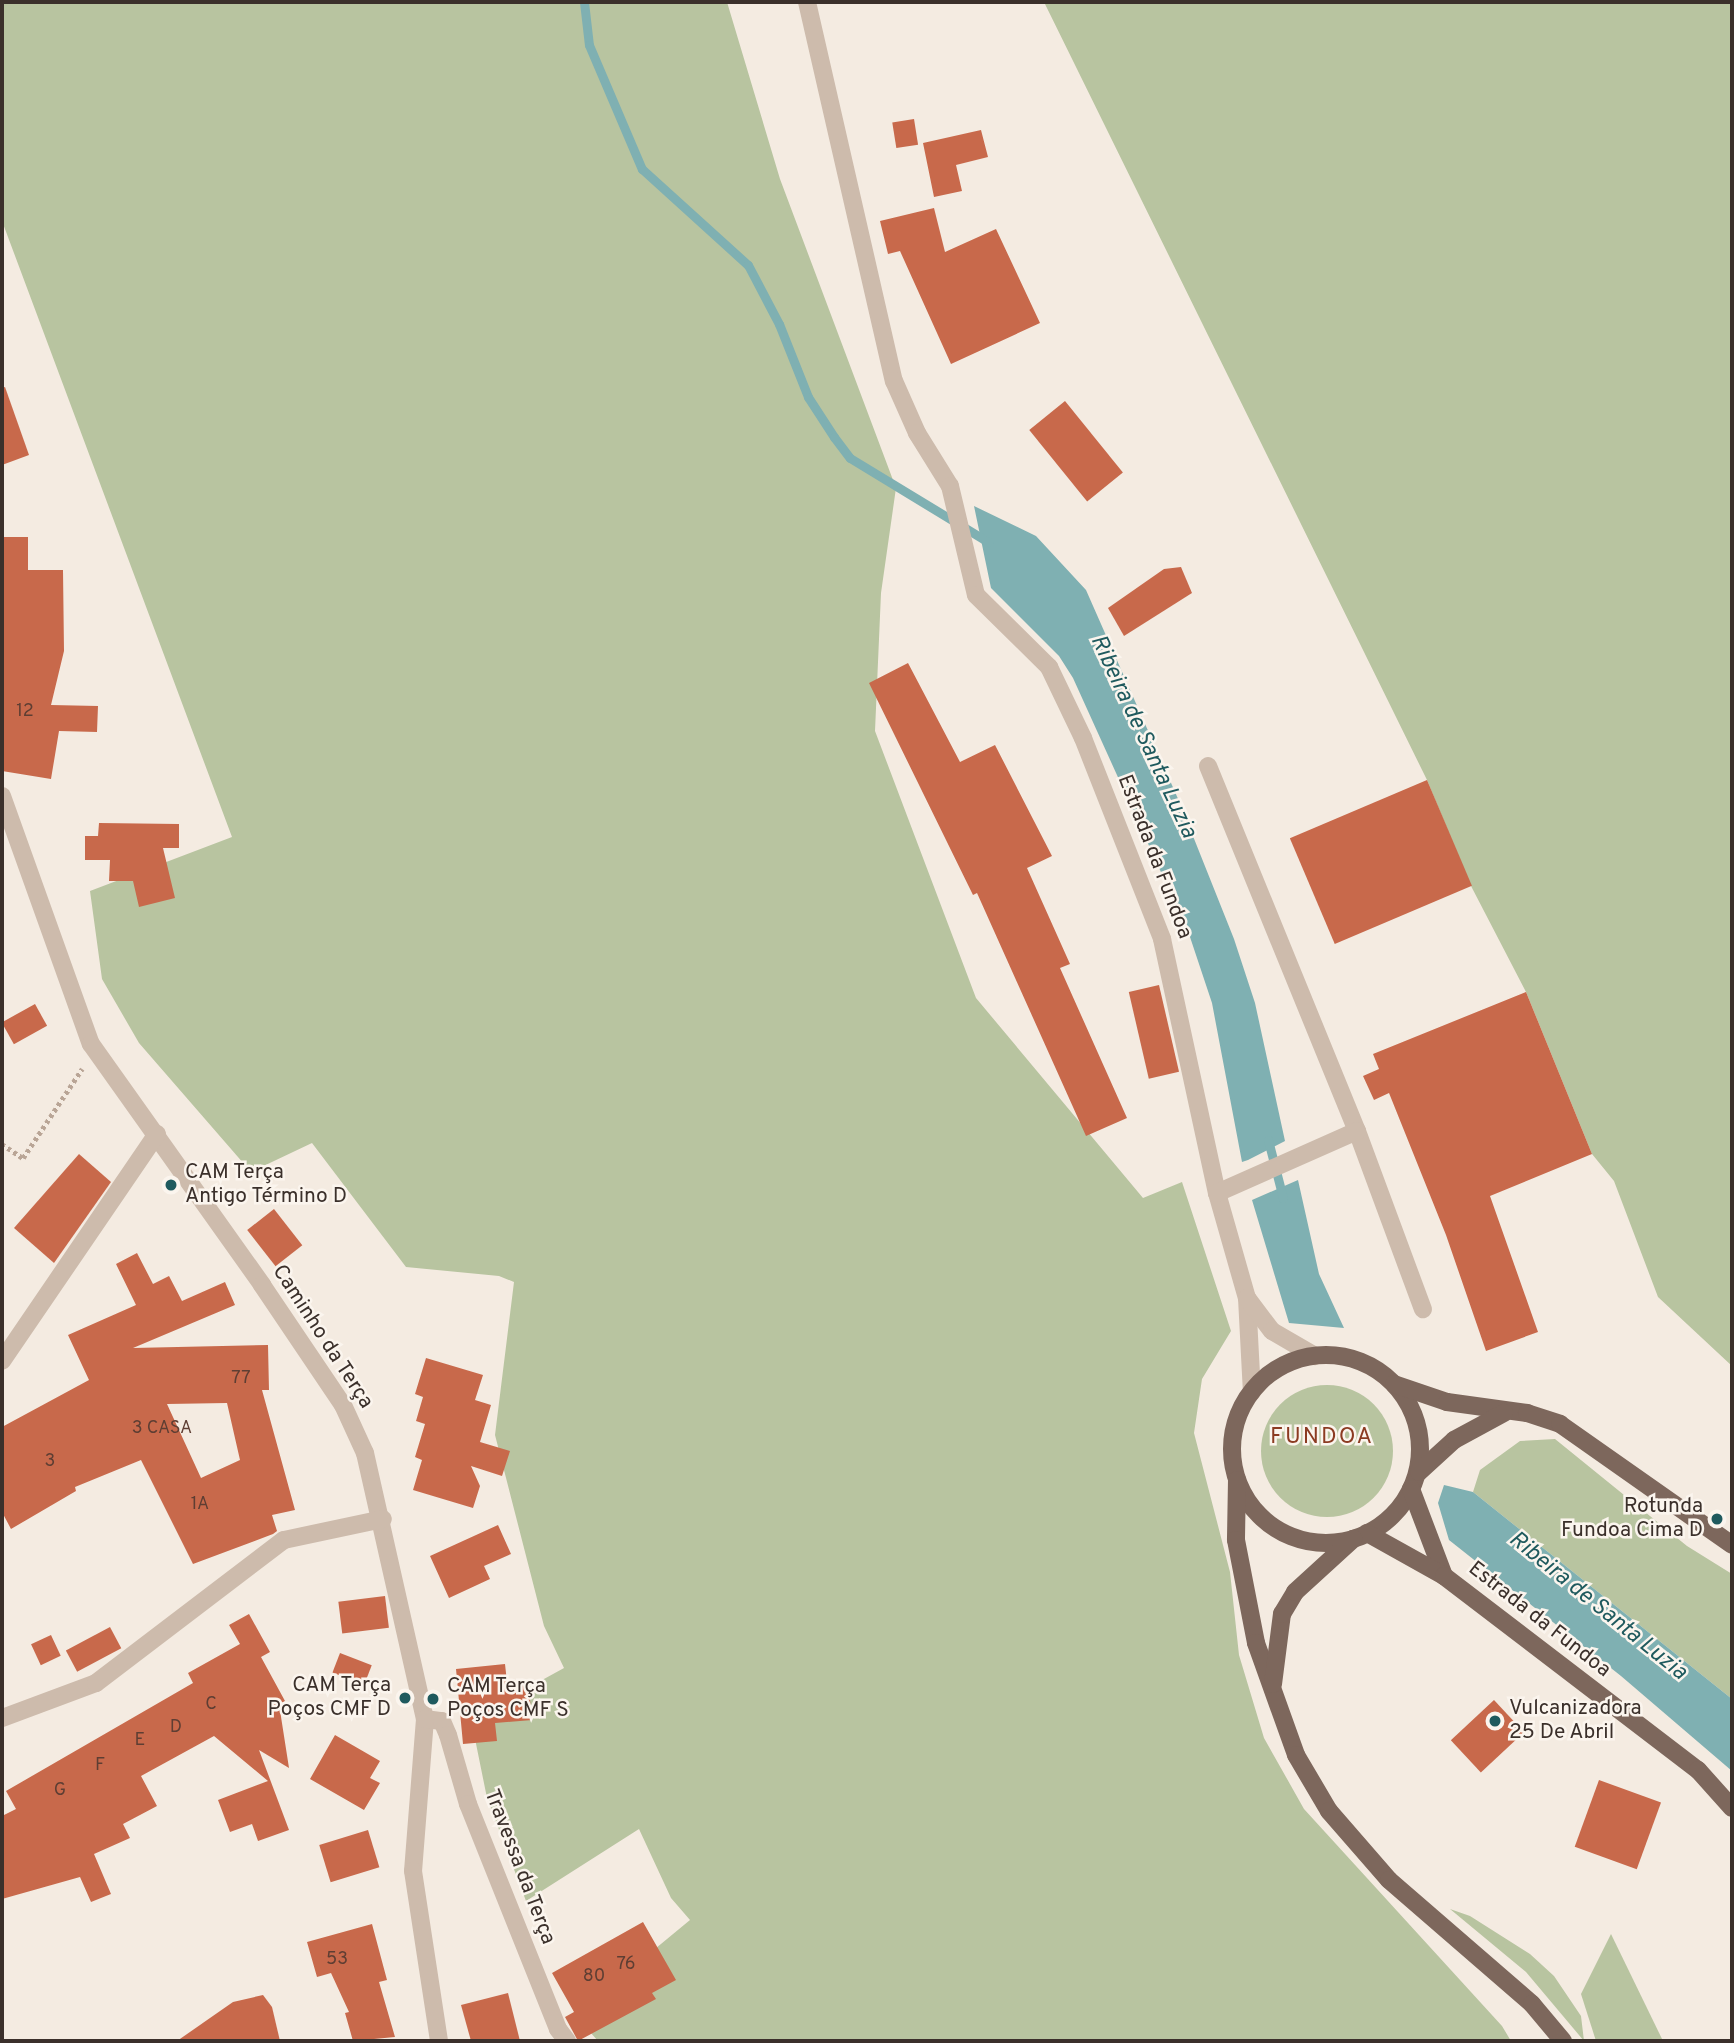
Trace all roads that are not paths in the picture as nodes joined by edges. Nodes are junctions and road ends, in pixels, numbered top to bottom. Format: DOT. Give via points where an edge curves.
graph roads {
  1 [pos="807,2"];
  2 [pos="1208,766"];
  3 [pos="2,796"];
  4 [pos="1357,1131"];
  5 [pos="157,1134"];
  6 [pos="1217,1193"];
  7 [pos="1247,1298"];
  8 [pos="1423,1309"];
  9 [pos="1306,1358"];
  10 [pos="2,1362"];
  11 [pos="1394,1384"];
  12 [pos="1252,1392"];
  13 [pos="1507,1412"];
  14 [pos="1424,1458"];
  15 [pos="1237,1480"];
  16 [pos="1411,1488"];
  17 [pos="383,1519"];
  18 [pos="1360,1536"];
  19 [pos="1732,1545"];
  20 [pos="1444,1576"];
  21 [pos="1272,1699"];
  22 [pos="2,1718"];
  23 [pos="425,1719"];
  24 [pos="1732,1808"];
  25 [pos="439,2041"];
  26 [pos="566,2041"];
  27 [pos="1563,2041"];
  1 -- 6 [label="street, Estrada da Fundoa" via="894,381 917,433 950,486 976,595 1049,667 1137,869 1166,953"];
  2 -- 4 [label="street"];
  3 -- 5 [label="street, Caminho da Terça" via="91,1044"];
  4 -- 6 [label="street"];
  4 -- 8 [label="street"];
  5 -- 10 [label="street"];
  5 -- 17 [label="street, Caminho da Terça" via="343,1405 365,1453"];
  6 -- 7 [label="street, Estrada da Fundoa"];
  7 -- 9 [label="street" via="1272,1331"];
  7 -- 12 [label="street"];
  9 -- 11 [label="main road" via="1358,1361"];
  9 -- 12 [label="main road" via="1265,1378"];
  11 -- 13 [label="main road" via="1447,1402"];
  11 -- 14 [label="main road" via="1415,1418"];
  12 -- 15 [label="main road" via="1233,1434"];
  13 -- 14 [label="main road"];
  13 -- 19 [label="main road" via="1560,1424"];
  14 -- 16 [label="main road"];
  15 -- 18 [label="main road" via="1255,1511 1283,1532 1317,1542"];
  15 -- 21 [label="main road" via="1236,1540"];
  16 -- 18 [label="main road" via="1388,1519"];
  16 -- 20 [label="main road, Estrada da Fundoa"];
  17 -- 22 [label="street" via="284,1540 96,1683"];
  17 -- 23 [label="street, Caminho da Terça"];
  18 -- 20 [label="main road, Estrada da Fundoa"];
  18 -- 21 [label="main road" via="1295,1592 1282,1614 1276,1633"];
  20 -- 24 [label="main road, Estrada da Fundoa" via="1698,1770"];
  21 -- 27 [label="main road" via="1296,1755 1329,1811 1389,1880 1532,2004"];
  23 -- 25 [label="street, Caminho da Terça" via="413,1871"];
  23 -- 26 [label="street, Travessa da Terça" via="442,1721 468,1804"];
}
